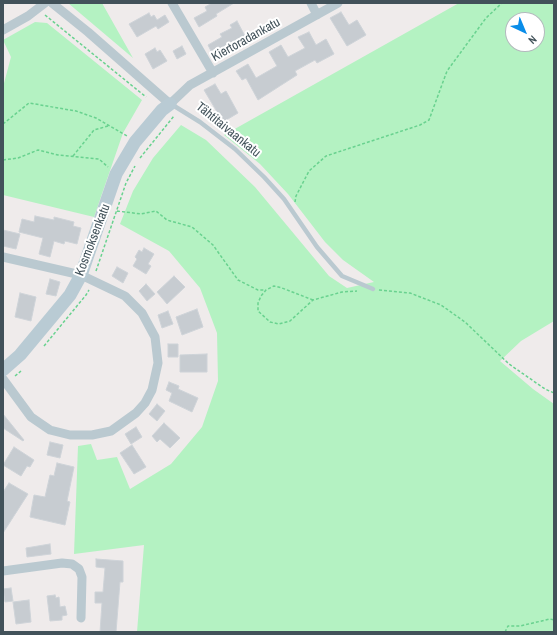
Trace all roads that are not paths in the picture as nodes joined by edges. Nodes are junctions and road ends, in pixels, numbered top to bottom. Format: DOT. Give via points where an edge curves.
graph roads {
  1 [pos="52,3"];
  2 [pos="172,3"];
  3 [pos="311,3"];
  4 [pos="338,3"];
  5 [pos="41,6"];
  6 [pos="317,15"];
  7 [pos="3,30"];
  8 [pos="213,73"];
  9 [pos="170,104"];
  10 [pos="3,257"];
  11 [pos="81,275"];
  12 [pos="373,289"];
  13 [pos="3,370"];
  14 [pos="3,379"];
  15 [pos="3,571"];
  16 [pos="81,618"];
  1 -- 9 [label="street, Tähtitaivaankatu"];
  2 -- 8 [label="street"];
  3 -- 6 [label="street"];
  4 -- 6 [label="street, Kiertoradankatu"];
  5 -- 7 [label="street"];
  6 -- 8 [label="street, Kiertoradankatu"];
  8 -- 9 [label="street, Kiertoradankatu" via="190,86"];
  9 -- 11 [label="street, Kosmoksenkatu" via="134,142 116,174"];
  9 -- 12 [label="lane, Tähtitaivaankatu" via="200,122 235,149 269,183 342,276"];
  10 -- 11 [label="street"];
  11 -- 13 [label="street, Kosmoksenkatu" via="70,295 43,328"];
  11 -- 14 [label="street" via="125,296 142,313 155,337 158,363 152,390 145,403 112,430 92,435 70,435 50,430 31,417"];
  15 -- 16 [label="street" via="62,563 72,564 79,569 82,577"];
}
